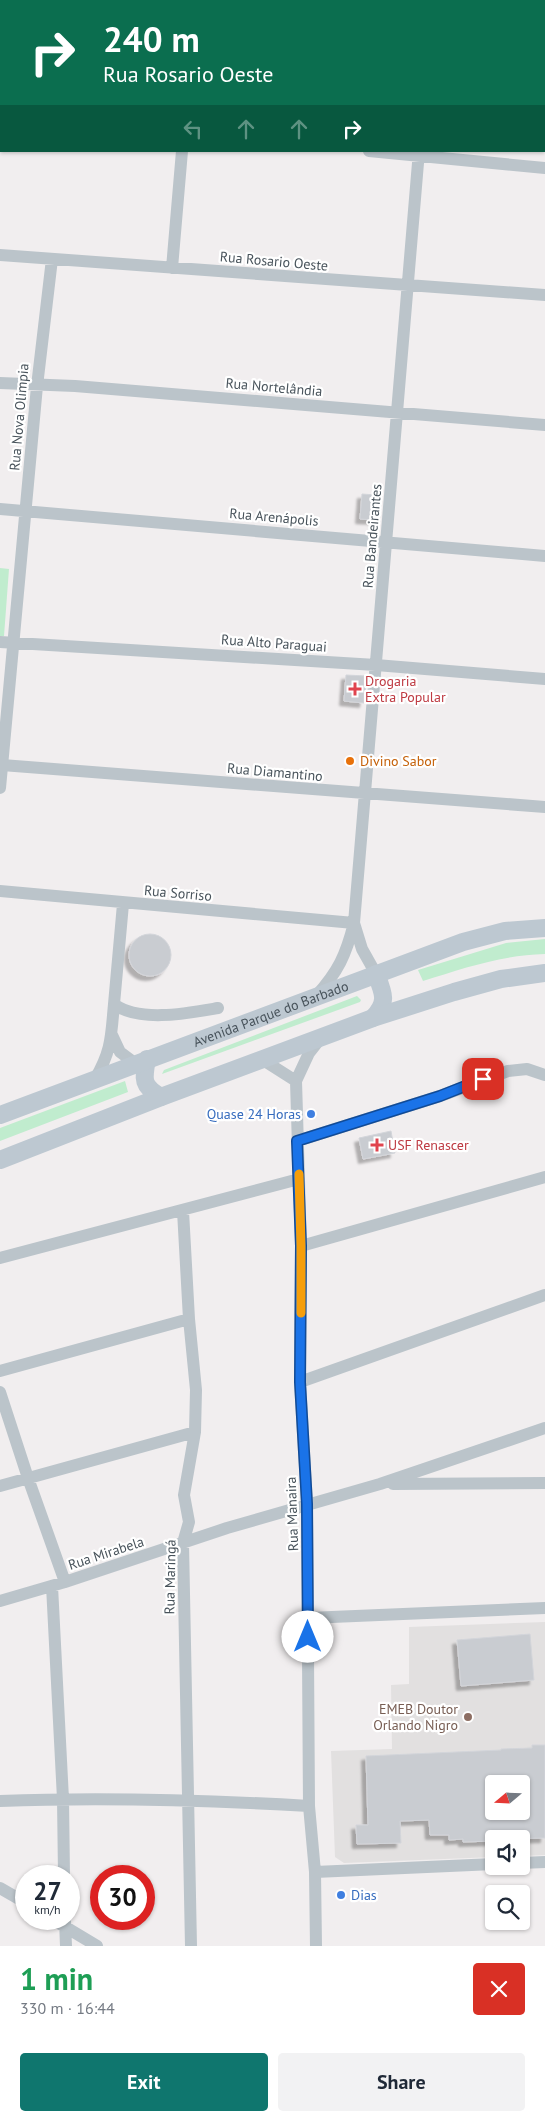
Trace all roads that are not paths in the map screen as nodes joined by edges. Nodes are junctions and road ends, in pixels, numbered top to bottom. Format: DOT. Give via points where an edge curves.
graph roads {
  1 [pos="182,152"];
  2 [pos="394,152"];
  3 [pos="419,153"];
  4 [pos="545,168"];
  5 [pos="0,255"];
  6 [pos="52,259"];
  7 [pos="172,268"];
  8 [pos="408,286"];
  9 [pos="545,296"];
  10 [pos="0,383"];
  11 [pos="37,386"];
  12 [pos="397,412"];
  13 [pos="545,425"];
  14 [pos="0,508"];
  15 [pos="26,511"];
  16 [pos="386,542"];
  17 [pos="545,556"];
  18 [pos="0,642"];
  19 [pos="14,642"];
  20 [pos="376,665"];
  21 [pos="545,679"];
  22 [pos="2,765"];
  23 [pos="0,788"];
  24 [pos="365,794"];
  25 [pos="545,807"];
  26 [pos="0,891"];
  27 [pos="123,904"];
  28 [pos="354,923"];
  29 [pos="545,928"];
  30 [pos="376,974"];
  31 [pos="545,974"];
  32 [pos="314,998"];
  33 [pos="114,1004"];
  34 [pos="218,1008"];
  35 [pos="373,1018"];
  36 [pos="112,1035"];
  37 [pos="320,1039"];
  38 [pos="263,1060"];
  39 [pos="141,1061"];
  40 [pos="545,1075"];
  41 [pos="95,1079"];
  42 [pos="296,1081"];
  43 [pos="161,1097"];
  44 [pos="2,1112"];
  45 [pos="297,1141"];
  46 [pos="0,1160"];
  47 [pos="545,1178"];
  48 [pos="299,1179"];
  49 [pos="182,1211"];
  50 [pos="301,1246"];
  51 [pos="0,1258"];
  52 [pos="545,1295"];
  53 [pos="189,1319"];
  54 [pos="0,1371"];
  55 [pos="300,1382"];
  56 [pos="0,1392"];
  57 [pos="545,1428"];
  58 [pos="195,1432"];
  59 [pos="28,1478"];
  60 [pos="380,1484"];
  61 [pos="545,1484"];
  62 [pos="0,1486"];
  63 [pos="307,1504"];
  64 [pos="184,1543"];
  65 [pos="65,1582"];
  66 [pos="52,1586"];
  67 [pos="0,1602"];
  68 [pos="545,1608"];
  69 [pos="308,1618"];
  70 [pos="63,1798"];
  71 [pos="188,1799"];
  72 [pos="0,1801"];
  73 [pos="309,1806"];
  74 [pos="545,1862"];
  75 [pos="530,1863"];
  76 [pos="485,1864"];
  77 [pos="64,1865"];
  78 [pos="315,1872"];
  79 [pos="0,1888"];
  80 [pos="15,1897"];
  81 [pos="65,1930"];
  82 [pos="74,1930"];
  83 [pos="66,1946"];
  84 [pos="96,1946"];
  85 [pos="191,1946"];
  86 [pos="316,1946"];
  1 -- 7 [label="street"];
  2 -- 3 [label="street"];
  3 -- 4 [label="street"];
  3 -- 8 [label="street, Rua Bandeirantes"];
  5 -- 6 [label="street, Rua Rosario Oeste"];
  6 -- 7 [label="street, Rua Rosario Oeste"];
  6 -- 11 [label="street, Rua Nova Olimpia"];
  7 -- 8 [label="street, Rua Rosario Oeste"];
  8 -- 9 [label="street, Rua Rosario Oeste"];
  8 -- 12 [label="street, Rua Bandeirantes"];
  10 -- 11 [label="street, Rua Nortelândia"];
  11 -- 12 [label="street, Rua Nortelândia" via="75,386"];
  11 -- 15 [label="street, Rua Nova Olimpia"];
  12 -- 13 [label="street, Rua Nortelândia"];
  12 -- 16 [label="street, Rua Bandeirantes"];
  14 -- 15 [label="street, Rua Arenápolis"];
  15 -- 16 [label="street, Rua Arenápolis"];
  15 -- 19 [label="street, Rua Nova Olimpia"];
  16 -- 17 [label="street, Rua Arenápolis"];
  16 -- 20 [label="street, Rua Bandeirantes"];
  18 -- 19 [label="street, Rua Alto Paraguai"];
  19 -- 20 [label="street, Rua Alto Paraguai"];
  19 -- 22 [label="street, Rua Nova Olimpia"];
  20 -- 21 [label="street, Rua Alto Paraguai"];
  20 -- 24 [label="street, Rua Bandeirantes"];
  22 -- 23 [label="street, Rua Nova Olimpia"];
  22 -- 24 [label="street, Rua Diamantino"];
  24 -- 25 [label="street, Rua Diamantino"];
  24 -- 28 [label="street, Rua Bandeirantes"];
  26 -- 27 [label="street, Rua Sorriso"];
  27 -- 28 [label="street, Rua Sorriso"];
  27 -- 33 [label="street"];
  28 -- 30 [label="street, Rua Bandeirantes" via="362,949"];
  28 -- 32 [label="street, Rua Bandeirantes" via="340,966"];
  29 -- 30 [label="main road, Avenida Parque do Barbado" via="505,931 463,942"];
  30 -- 32 [label="main road, Avenida Parque do Barbado"];
  30 -- 35 [label="main road" via="384,1003"];
  31 -- 35 [label="main road" via="501,979"];
  32 -- 39 [label="main road, Avenida Parque do Barbado"];
  33 -- 34 [label="street" via="121,1009 153,1015"];
  33 -- 36 [label="street"];
  35 -- 37 [label="main road"];
  36 -- 39 [label="street" via="120,1052"];
  36 -- 41 [label="street" via="106,1060"];
  37 -- 38 [label="main road"];
  37 -- 42 [label="street, Rua Manaira" via="309,1053"];
  38 -- 42 [label="street"];
  38 -- 43 [label="main road"];
  39 -- 41 [label="main road, Avenida Parque do Barbado"];
  39 -- 43 [label="main road" via="146,1086"];
  40 -- 45 [label="street" via="527,1069 508,1071"];
  41 -- 44 [label="main road, Avenida Parque do Barbado"];
  42 -- 45 [label="street, Rua Manaira"];
  43 -- 46 [label="main road"];
  45 -- 48 [label="street, Rua Manaira"];
  47 -- 50 [label="street"];
  48 -- 49 [label="street"];
  48 -- 50 [label="street, Rua Manaira"];
  49 -- 51 [label="street"];
  49 -- 53 [label="street, Rua Maringá"];
  50 -- 55 [label="street, Rua Manaira"];
  52 -- 55 [label="street"];
  53 -- 54 [label="street"];
  53 -- 58 [label="street, Rua Maringá" via="196,1390"];
  55 -- 63 [label="street, Rua Manaira"];
  56 -- 59 [label="street"];
  57 -- 60 [label="street"];
  58 -- 59 [label="street"];
  58 -- 64 [label="street, Rua Maringá" via="184,1495 189,1522"];
  59 -- 62 [label="street"];
  59 -- 65 [label="street"];
  60 -- 61 [label="street"];
  60 -- 63 [label="street, Rua Mirabela"];
  63 -- 64 [label="street, Rua Mirabela"];
  63 -- 69 [label="street, Rua Manaira"];
  64 -- 65 [label="street, Rua Mirabela"];
  64 -- 71 [label="street, Rua Maringá"];
  65 -- 66 [label="street, Rua Mirabela"];
  66 -- 67 [label="street, Rua Mirabela"];
  66 -- 70 [label="street"];
  68 -- 69 [label="street"];
  69 -- 73 [label="street, Rua Manaira"];
  70 -- 71 [label="street"];
  70 -- 72 [label="street"];
  70 -- 77 [label="street"];
  71 -- 73 [label="street"];
  71 -- 85 [label="street, Rua Maringá"];
  73 -- 78 [label="street, Rua Manaira"];
  74 -- 75 [label="street"];
  76 -- 78 [label="street"];
  78 -- 86 [label="street, Rua Manaira"];
  79 -- 80 [label="street"];
  81 -- 83 [label="street"];
  82 -- 84 [label="street"];
}
